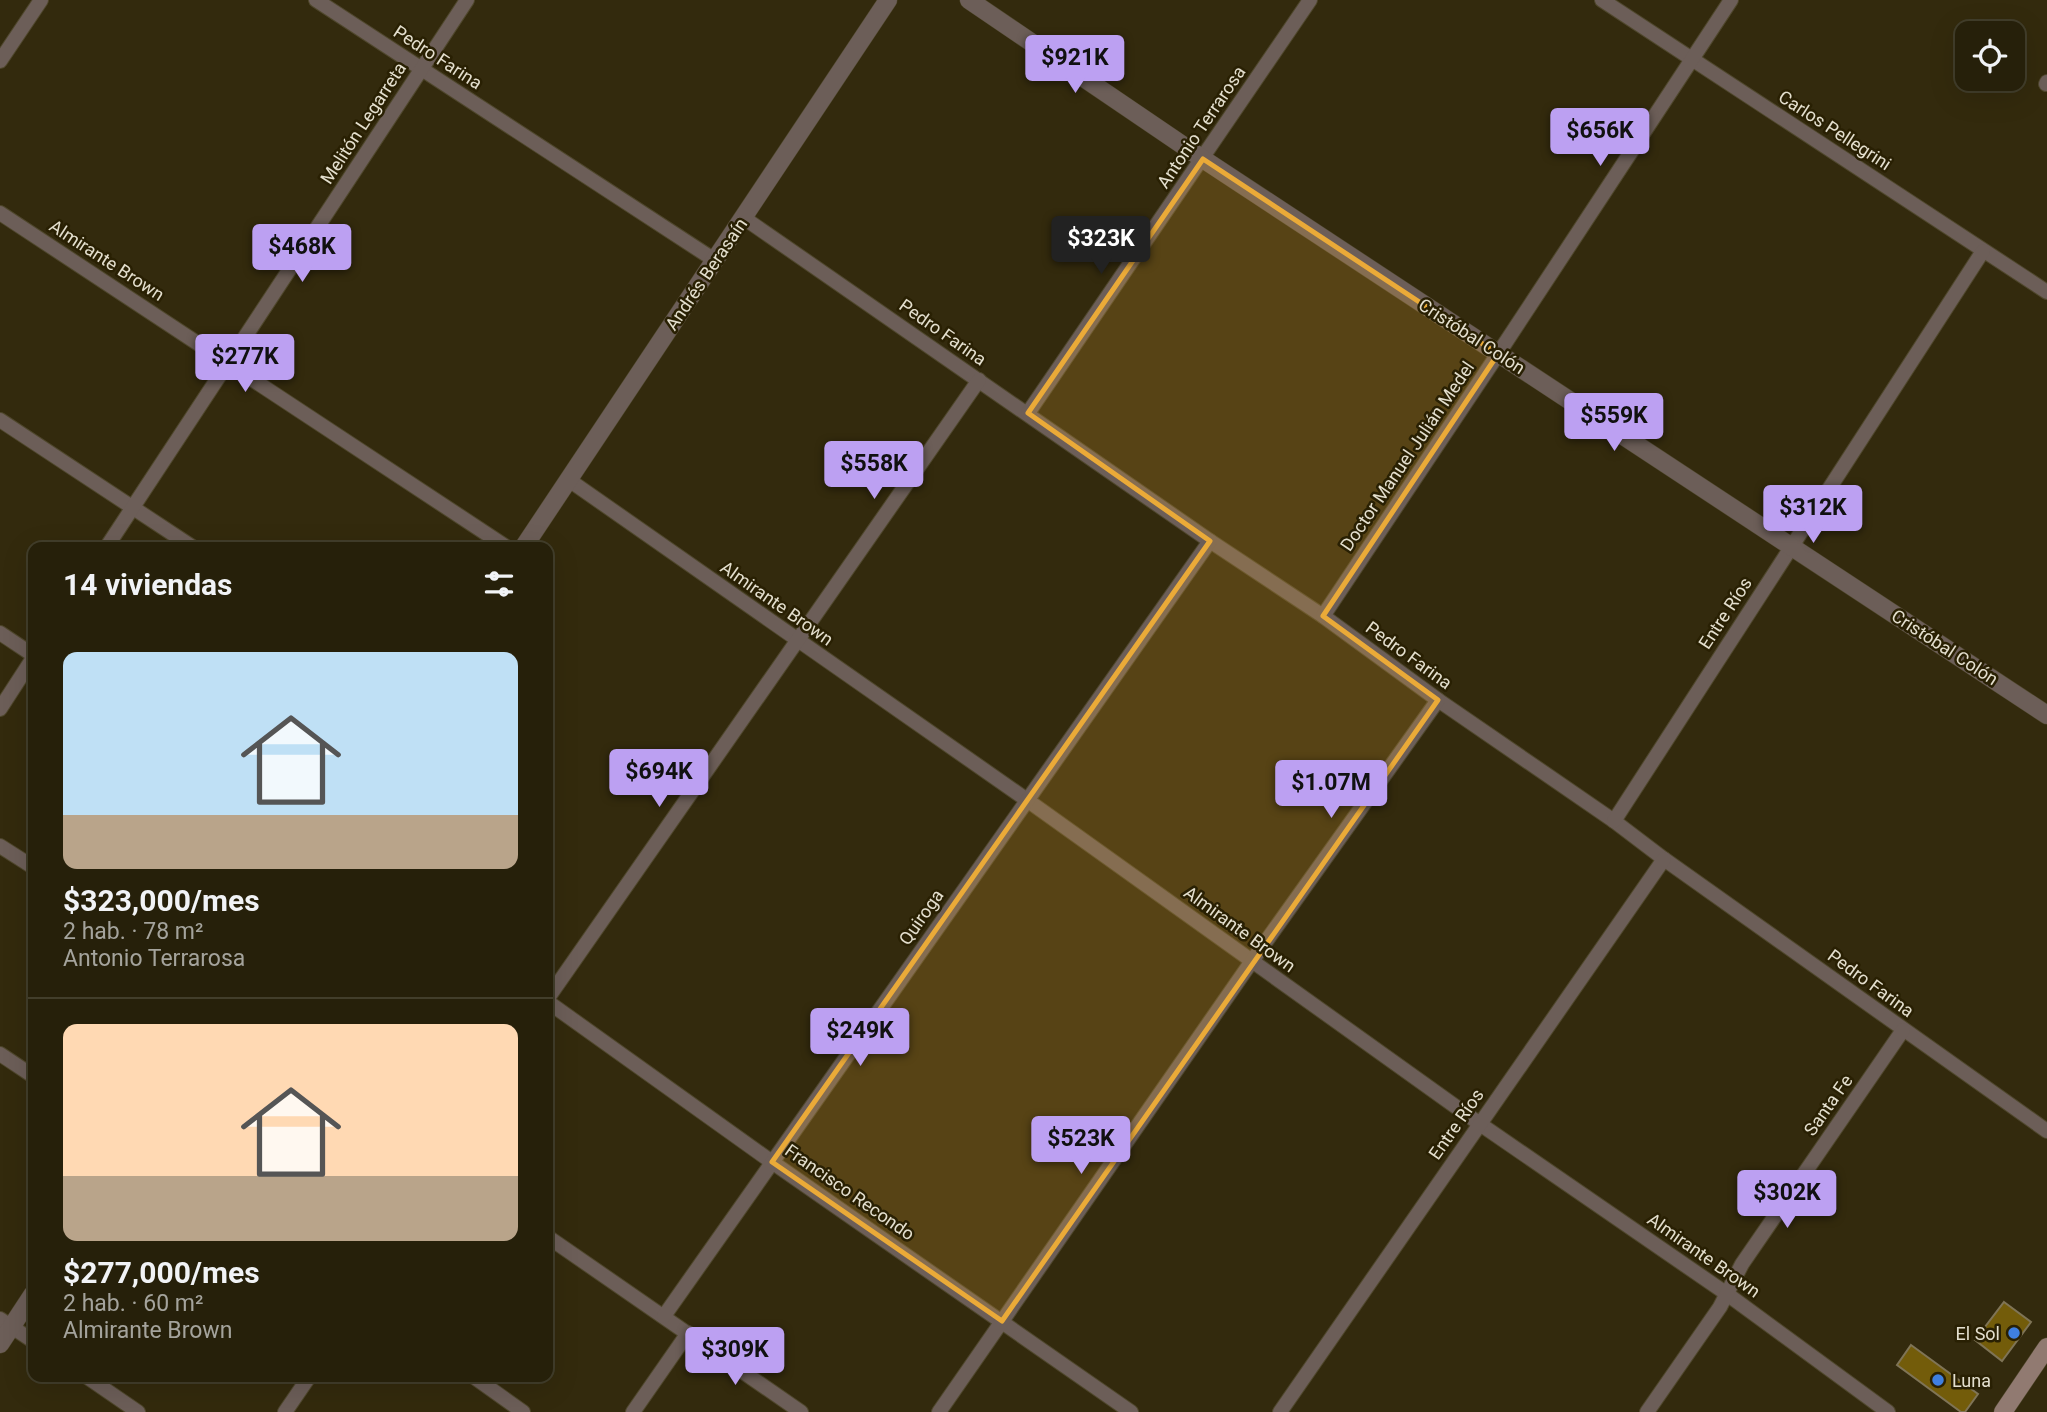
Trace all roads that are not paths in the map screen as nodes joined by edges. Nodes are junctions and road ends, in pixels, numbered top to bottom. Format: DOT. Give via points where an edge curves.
graph roads {
  1 [pos="41,0"];
  2 [pos="316,0"];
  3 [pos="467,0"];
  4 [pos="888,0"];
  5 [pos="969,0"];
  6 [pos="1310,0"];
  7 [pos="1602,0"];
  8 [pos="1731,0"];
  9 [pos="1693,59"];
  10 [pos="0,61"];
  11 [pos="422,69"];
  12 [pos="1203,159"];
  13 [pos="0,214"];
  14 [pos="744,218"];
  15 [pos="1983,251"];
  16 [pos="716,261"];
  17 [pos="2047,292"];
  18 [pos="1499,354"];
  19 [pos="229,363"];
  20 [pos="979,380"];
  21 [pos="1028,414"];
  22 [pos="0,420"];
  23 [pos="569,480"];
  24 [pos="132,508"];
  25 [pos="1210,541"];
  26 [pos="110,542"];
  27 [pos="185,542"];
  28 [pos="499,542"];
  29 [pos="527,542"];
  30 [pos="1792,546"];
  31 [pos="1323,616"];
  32 [pos="0,633"];
  33 [pos="798,642"];
  34 [pos="28,653"];
  35 [pos="28,664"];
  36 [pos="1438,700"];
  37 [pos="0,709"];
  38 [pos="2047,715"];
  39 [pos="1027,800"];
  40 [pos="1614,821"];
  41 [pos="0,846"];
  42 [pos="1664,859"];
  43 [pos="28,864"];
  44 [pos="1252,961"];
  45 [pos="553,993"];
  46 [pos="553,1004"];
  47 [pos="1903,1030"];
  48 [pos="0,1054"];
  49 [pos="28,1073"];
  50 [pos="1480,1124"];
  51 [pos="2047,1130"];
  52 [pos="772,1162"];
  53 [pos="553,1240"];
  54 [pos="1727,1294"];
  55 [pos="28,1299"];
  56 [pos="664,1316"];
  57 [pos="1002,1321"];
  58 [pos="6,1322"];
  59 [pos="688,1333"];
  60 [pos="28,1337"];
  61 [pos="0,1344"];
  62 [pos="2047,1347"];
  63 [pos="94,1382"];
  64 [pos="306,1382"];
  65 [pos="481,1382"];
  66 [pos="138,1412"];
  67 [pos="285,1412"];
  68 [pos="523,1412"];
  69 [pos="633,1412"];
  70 [pos="801,1412"];
  71 [pos="939,1412"];
  72 [pos="1131,1412"];
  73 [pos="1280,1412"];
  74 [pos="1647,1412"];
  75 [pos="1888,1412"];
  76 [pos="2003,1412"];
  1 -- 10 [label="street"];
  2 -- 11 [label="street, Pedro Farina"];
  3 -- 11 [label="street, Melitón Legarreta"];
  4 -- 14 [label="street, Andrés Berasaín"];
  5 -- 12 [label="street, Cristóbal Colón"];
  6 -- 12 [label="street, Antonio Terrarosa"];
  7 -- 9 [label="street, Carlos Pellegrini"];
  8 -- 9 [label="street, Doctor Manuel Julián Medel"];
  9 -- 15 [label="street, Carlos Pellegrini"];
  9 -- 18 [label="street, Doctor Manuel Julián Medel"];
  11 -- 16 [label="street, Pedro Farina"];
  11 -- 19 [label="street, Melitón Legarreta"];
  12 -- 18 [label="street, Cristóbal Colón"];
  12 -- 21 [label="street, Antonio Terrarosa"];
  13 -- 19 [label="street, Almirante Brown"];
  14 -- 16 [label="street, Andrés Berasaín"];
  14 -- 20 [label="street, Pedro Farina"];
  15 -- 17 [label="street, Carlos Pellegrini"];
  15 -- 30 [label="street, Entre Ríos"];
  16 -- 23 [label="street, Andrés Berasaín"];
  18 -- 30 [label="street, Cristóbal Colón"];
  18 -- 31 [label="street, Doctor Manuel Julián Medel"];
  19 -- 24 [label="street, Melitón Legarreta"];
  19 -- 28 [label="street, Almirante Brown"];
  20 -- 21 [label="street, Pedro Farina"];
  20 -- 33 [label="street"];
  21 -- 25 [label="street, Pedro Farina"];
  22 -- 24 [label="street"];
  23 -- 29 [label="street, Andrés Berasaín"];
  23 -- 33 [label="street, Almirante Brown"];
  24 -- 26 [label="street, Melitón Legarreta"];
  24 -- 27 [label="street"];
  25 -- 31 [label="street, Pedro Farina"];
  25 -- 39 [label="street, Quiroga"];
  30 -- 38 [label="street, Cristóbal Colón"];
  30 -- 40 [label="street, Entre Ríos"];
  31 -- 36 [label="street, Pedro Farina"];
  32 -- 34 [label="street"];
  33 -- 39 [label="street, Almirante Brown"];
  33 -- 45 [label="street"];
  35 -- 37 [label="street"];
  36 -- 40 [label="street, Pedro Farina"];
  36 -- 44 [label="street"];
  39 -- 44 [label="street, Almirante Brown"];
  39 -- 52 [label="street, Quiroga"];
  40 -- 42 [label="street, Pedro Farina"];
  41 -- 43 [label="street"];
  42 -- 47 [label="street, Pedro Farina"];
  42 -- 50 [label="street, Entre Ríos"];
  44 -- 50 [label="street, Almirante Brown"];
  44 -- 57 [label="street"];
  46 -- 52 [label="street, Francisco Recondo"];
  47 -- 51 [label="street, Pedro Farina"];
  47 -- 54 [label="street, Santa Fe" via="1742,1264"];
  48 -- 49 [label="street"];
  50 -- 54 [label="street, Almirante Brown"];
  50 -- 73 [label="street, Entre Ríos"];
  52 -- 56 [label="street, Quiroga"];
  52 -- 57 [label="street, Francisco Recondo"];
  53 -- 56 [label="street"];
  54 -- 74 [label="street, Santa Fe"];
  54 -- 75 [label="street, Almirante Brown"];
  55 -- 58 [label="street"];
  56 -- 59 [label="street"];
  57 -- 71 [label="street"];
  57 -- 72 [label="street, Francisco Recondo"];
  58 -- 60 [label="street"];
  58 -- 61 [label="street"];
  59 -- 69 [label="street"];
  59 -- 70 [label="street"];
  62 -- 76 [label="main road"];
  63 -- 66 [label="street"];
  64 -- 67 [label="street"];
  65 -- 68 [label="street"];
}
